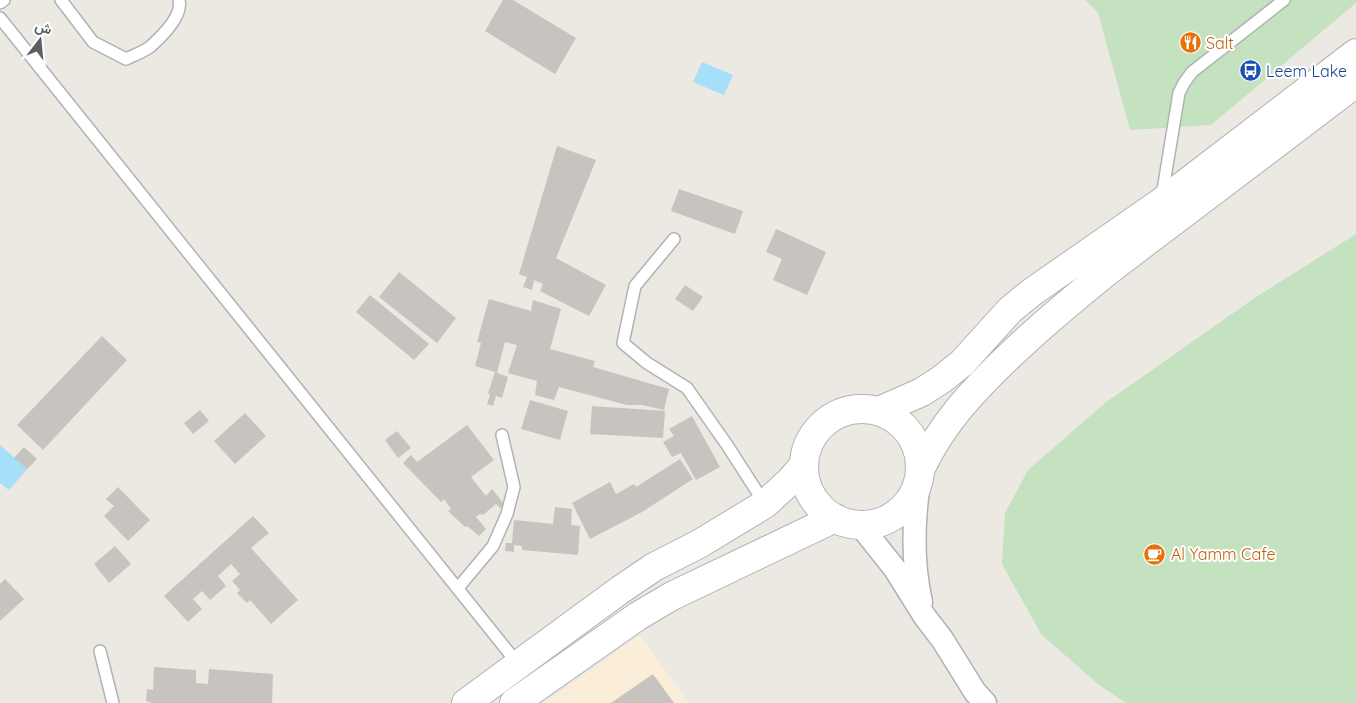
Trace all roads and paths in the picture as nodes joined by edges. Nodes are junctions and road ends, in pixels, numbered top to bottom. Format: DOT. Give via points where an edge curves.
graph roads {
  1 [pos="4,0"];
  2 [pos="61,0"];
  3 [pos="179,0"];
  4 [pos="1284,0"];
  5 [pos="0,3"];
  6 [pos="0,18"];
  7 [pos="1356,53"];
  8 [pos="1356,83"];
  9 [pos="1160,203"];
  10 [pos="674,239"];
  11 [pos="879,411"];
  12 [pos="502,435"];
  13 [pos="804,465"];
  14 [pos="920,476"];
  15 [pos="765,504"];
  16 [pos="848,522"];
  17 [pos="458,588"];
  18 [pos="925,617"];
  19 [pos="100,651"];
  20 [pos="518,664"];
  21 [pos="113,703"];
  22 [pos="466,703"];
  23 [pos="514,703"];
  24 [pos="985,703"];
  1 -- 5 [label="lane"];
  2 -- 3 [label="lane" via="93,42 126,59 150,47 172,23 177,17"];
  4 -- 9 [label="lane" via="1192,72 1184,83 1177,104"];
  6 -- 17 [label="lane"];
  7 -- 9 [label="main road"];
  8 -- 14 [label="main road" via="1109,270 1031,335 960,406 938,436"];
  9 -- 11 [label="main road" via="1032,292 942,379 922,392"];
  10 -- 15 [label="lane" via="635,286 623,343 647,363 687,388"];
  11 -- 13 [label="main road" via="848,410 834,416 812,436"];
  11 -- 14 [label="main road" via="899,422 914,439 919,453"];
  12 -- 17 [label="lane" via="514,487 507,514 493,546"];
  13 -- 15 [label="main road"];
  13 -- 16 [label="main road" via="809,491 816,502 825,511"];
  14 -- 16 [label="main road" via="912,497 890,518 876,524"];
  14 -- 18 [label="street" via="914,546 917,582"];
  15 -- 20 [label="main road" via="654,567"];
  16 -- 18 [label="street" via="895,569"];
  16 -- 23 [label="main road" via="672,596 638,616"];
  17 -- 20 [label="lane"];
  18 -- 24 [label="street"];
  19 -- 21 [label="lane"];
  20 -- 22 [label="main road"];
}
